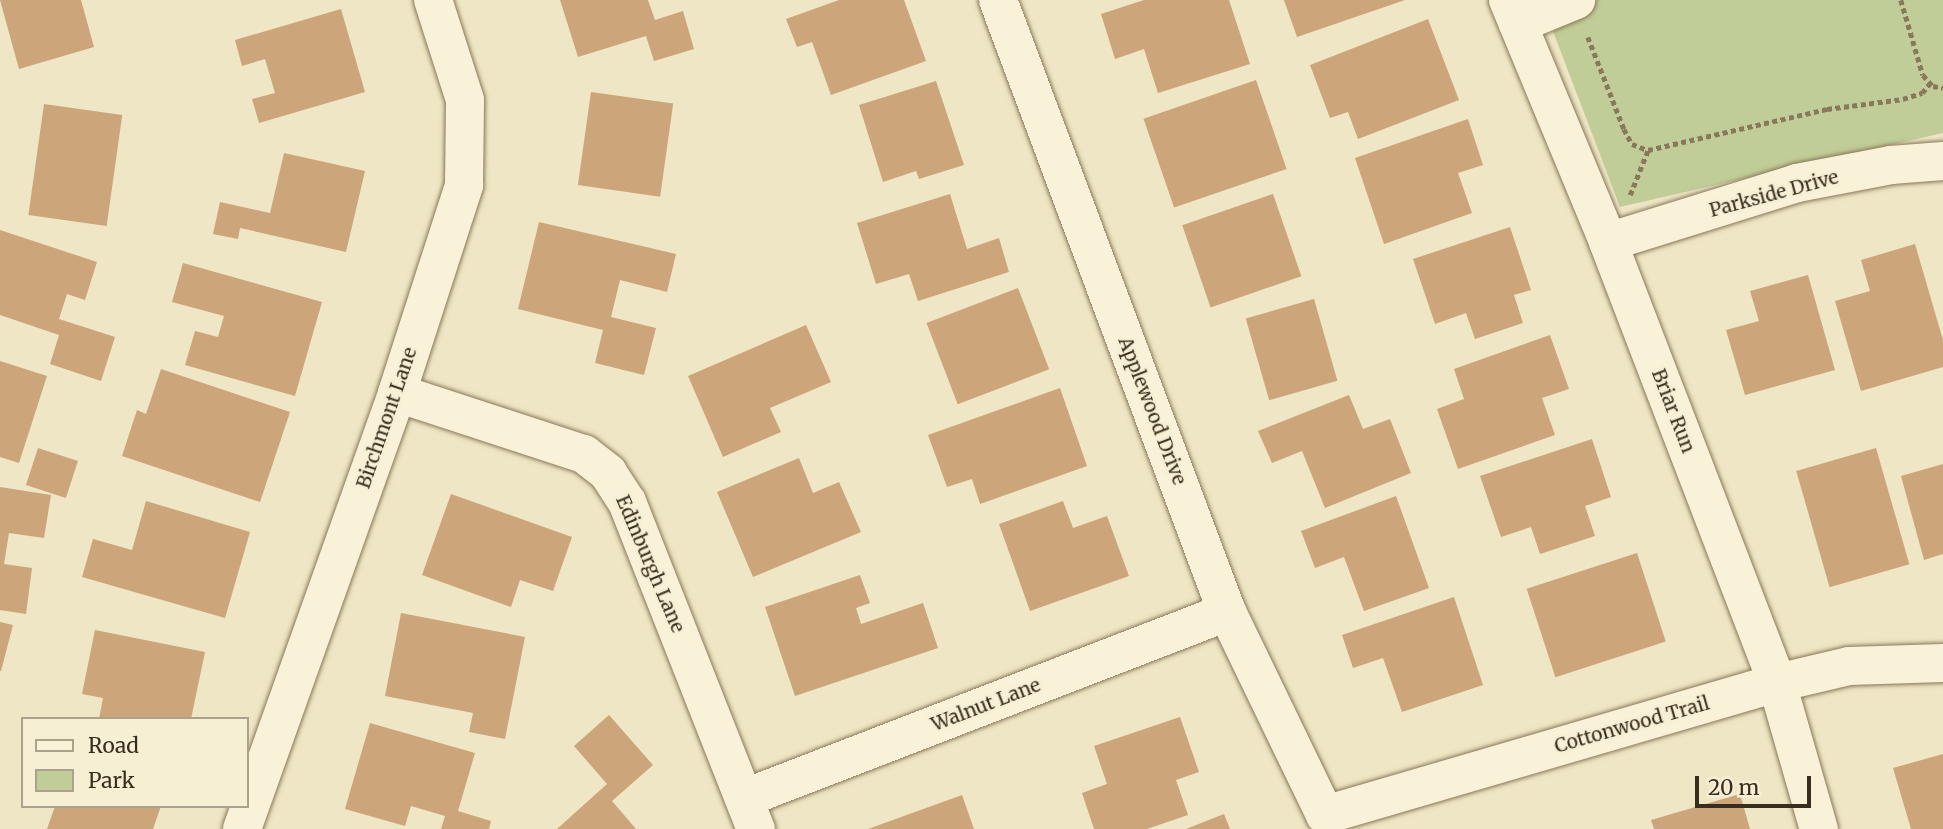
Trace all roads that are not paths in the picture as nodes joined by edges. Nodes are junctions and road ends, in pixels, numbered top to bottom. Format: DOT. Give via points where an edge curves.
graph roads {
  1 [pos="433,0"];
  2 [pos="998,0"];
  3 [pos="1575,1"];
  4 [pos="1513,12"];
  5 [pos="1943,161"];
  6 [pos="1608,242"];
  7 [pos="397,393"];
  8 [pos="1227,612"];
  9 [pos="1943,663"];
  10 [pos="1777,682"];
  11 [pos="751,814"];
  12 [pos="1325,815"];
  13 [pos="242,829"];
  14 [pos="1819,829"];
  1 -- 7 [label="street, Birchmont Lane" via="465,100 464,185"];
  2 -- 8 [label="street, Applewood Drive"];
  3 -- 4 [label="street"];
  4 -- 6 [label="street, Briar Run"];
  5 -- 6 [label="street, Parkside Drive" via="1891,164 1797,183"];
  6 -- 10 [label="street, Briar Run"];
  7 -- 11 [label="street, Edinburgh Lane" via="583,454 607,473 627,502"];
  7 -- 13 [label="street, Birchmont Lane"];
  8 -- 11 [label="street, Walnut Lane"];
  8 -- 12 [label="street, Applewood Drive"];
  9 -- 10 [label="street, Cottonwood Trail" via="1849,666"];
  10 -- 12 [label="street, Cottonwood Trail"];
  10 -- 14 [label="street, Briar Run"];
}
